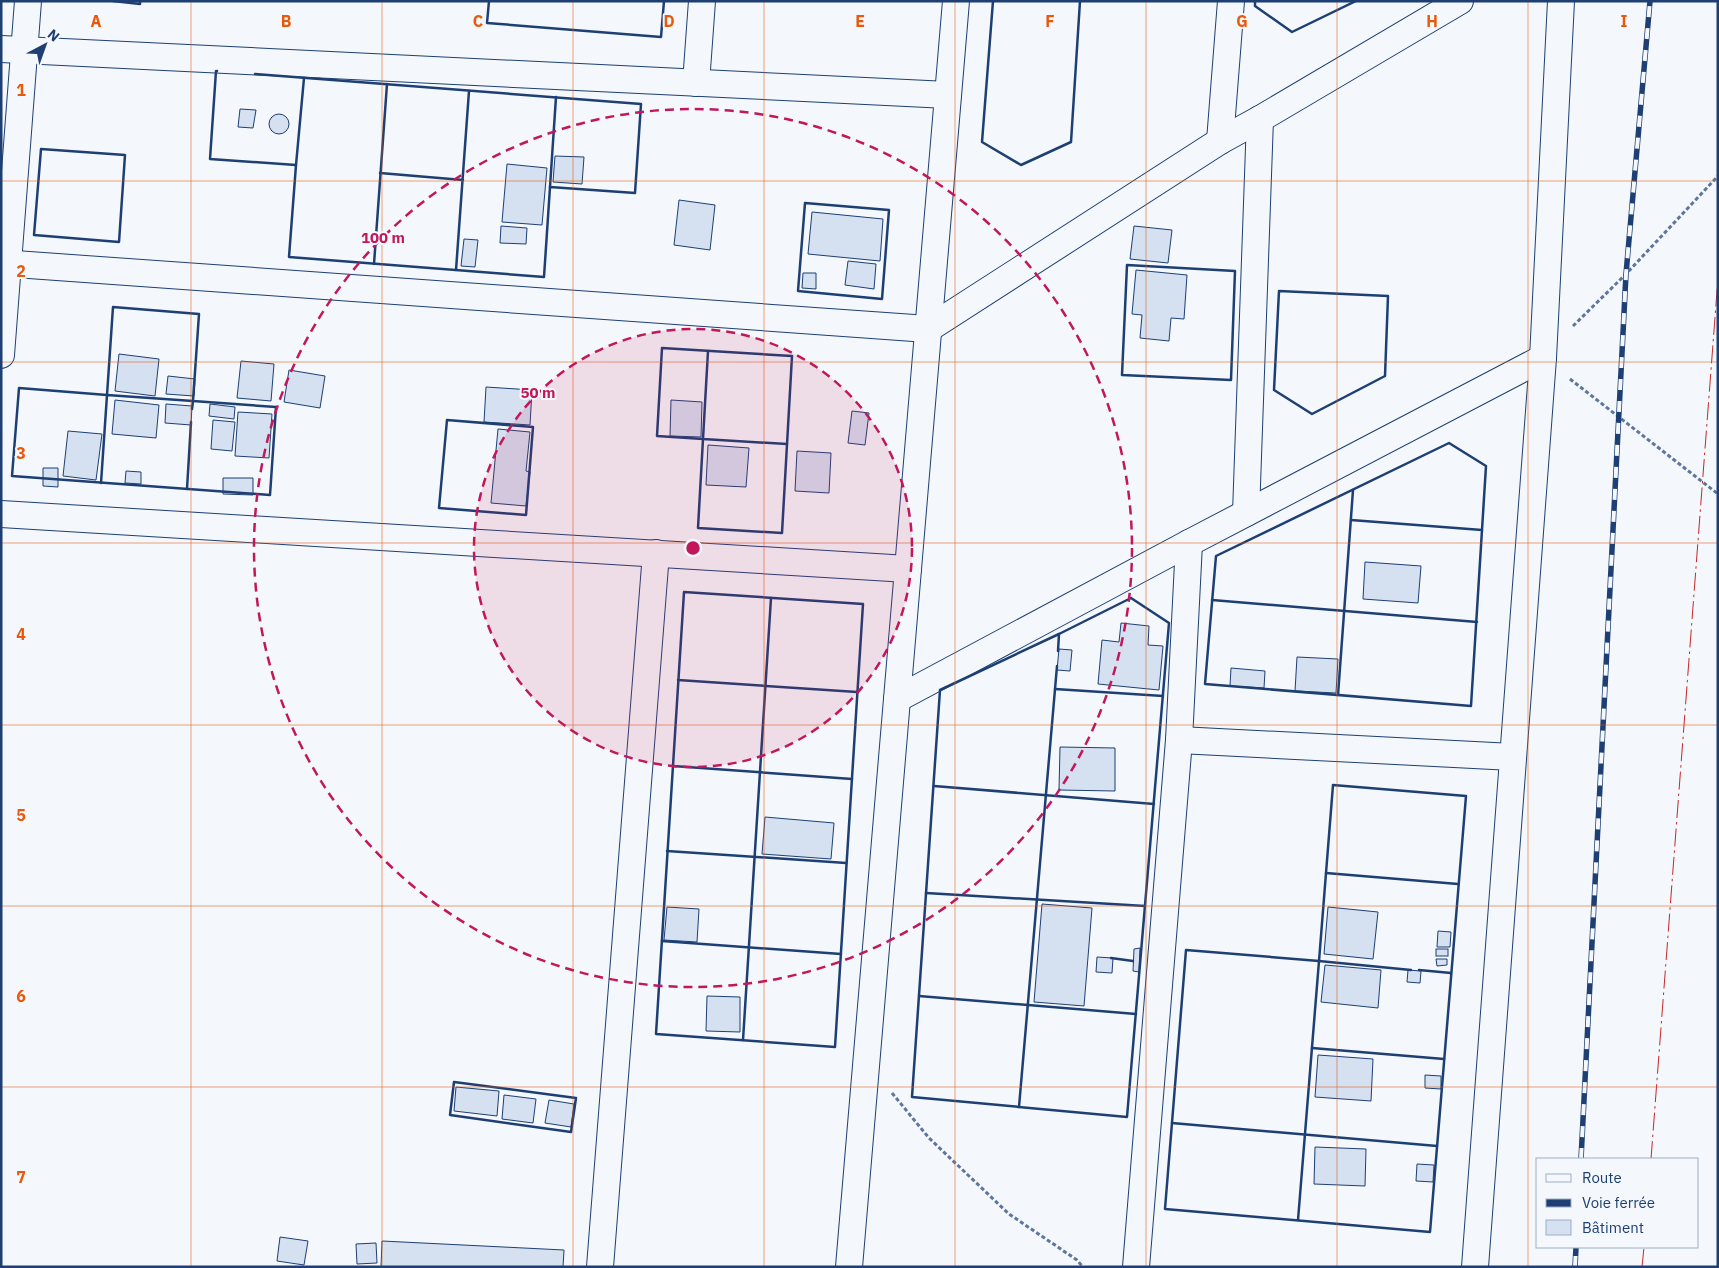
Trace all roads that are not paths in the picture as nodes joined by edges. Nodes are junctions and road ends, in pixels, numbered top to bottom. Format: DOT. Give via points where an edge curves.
graph roads {
  1 [pos="28,1"];
  2 [pos="702,1"];
  3 [pos="956,1"];
  4 [pos="1231,1"];
  5 [pos="1460,1"];
  6 [pos="1561,1"];
  7 [pos="12,50"];
  8 [pos="696,83"];
  9 [pos="948,95"];
  10 [pos="1260,119"];
  11 [pos="1220,141"];
  12 [pos="4,264"];
  13 [pos="928,329"];
  14 [pos="1,355"];
  15 [pos="1543,358"];
  16 [pos="1246,513"];
  17 [pos="1,514"];
  18 [pos="1189,543"];
  19 [pos="656,553"];
  20 [pos="908,569"];
  21 [pos="897,699"];
  22 [pos="1179,740"];
  23 [pos="1512,757"];
  24 [pos="600,1267"];
  25 [pos="849,1267"];
  26 [pos="1136,1267"];
  27 [pos="1475,1267"];
  1 -- 7 [label="street"];
  2 -- 8 [label="street"];
  3 -- 9 [label="street"];
  4 -- 11 [label="street"];
  5 -- 10 [label="street"];
  6 -- 15 [label="street"];
  7 -- 8 [label="street"];
  7 -- 12 [label="street"];
  8 -- 9 [label="street"];
  9 -- 13 [label="street"];
  10 -- 11 [label="street"];
  10 -- 16 [label="street"];
  11 -- 13 [label="street"];
  12 -- 13 [label="street"];
  12 -- 14 [label="street"];
  13 -- 20 [label="street"];
  15 -- 16 [label="street"];
  15 -- 23 [label="street"];
  16 -- 18 [label="street"];
  17 -- 19 [label="street"];
  18 -- 21 [label="street"];
  18 -- 22 [label="street"];
  19 -- 20 [label="street"];
  19 -- 24 [label="street"];
  20 -- 21 [label="street"];
  21 -- 25 [label="street"];
  22 -- 23 [label="street"];
  22 -- 26 [label="street"];
  23 -- 27 [label="street"];
}
